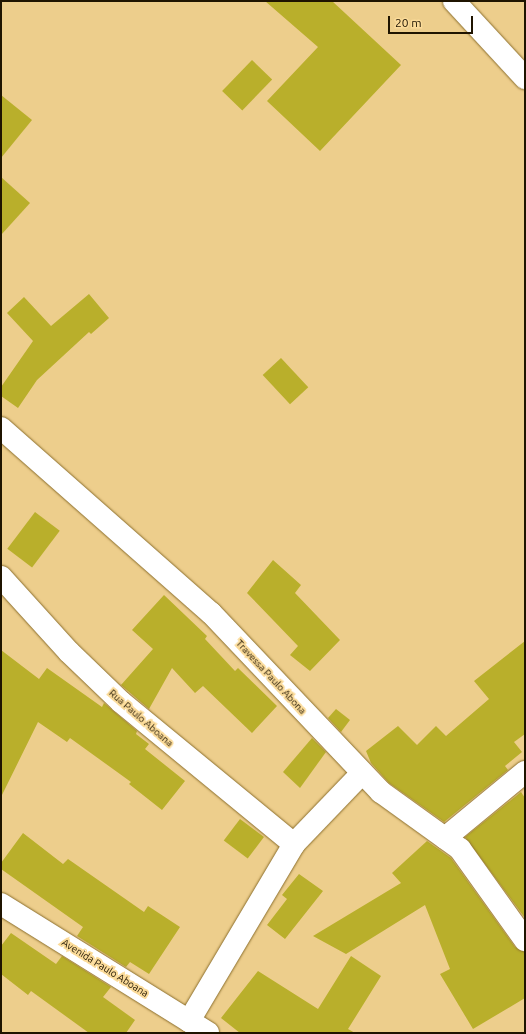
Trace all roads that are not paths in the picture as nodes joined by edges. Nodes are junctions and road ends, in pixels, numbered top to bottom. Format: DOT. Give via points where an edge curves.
graph roads {
  1 [pos="454,1"];
  2 [pos="525,78"];
  3 [pos="1,428"];
  4 [pos="1,577"];
  5 [pos="525,772"];
  6 [pos="362,773"];
  7 [pos="445,838"];
  8 [pos="294,844"];
  9 [pos="1,904"];
  10 [pos="525,940"];
  11 [pos="189,1021"];
  12 [pos="208,1033"];
  1 -- 2 [label="street"];
  3 -- 6 [label="street, Travessa Paulo Abona" via="211,613"];
  4 -- 8 [label="street, Rua Paulo Aboana" via="69,652 121,702"];
  5 -- 7 [label="street"];
  6 -- 7 [label="street, Travessa Paulo Abona" via="399,807"];
  6 -- 8 [label="street"];
  7 -- 10 [label="street, Travessa Paulo Abona" via="460,849 474,865"];
  8 -- 11 [label="street"];
  9 -- 11 [label="street, Avenida Paulo Aboana"];
  11 -- 12 [label="street, Avenida Paulo Aboana"];
}
